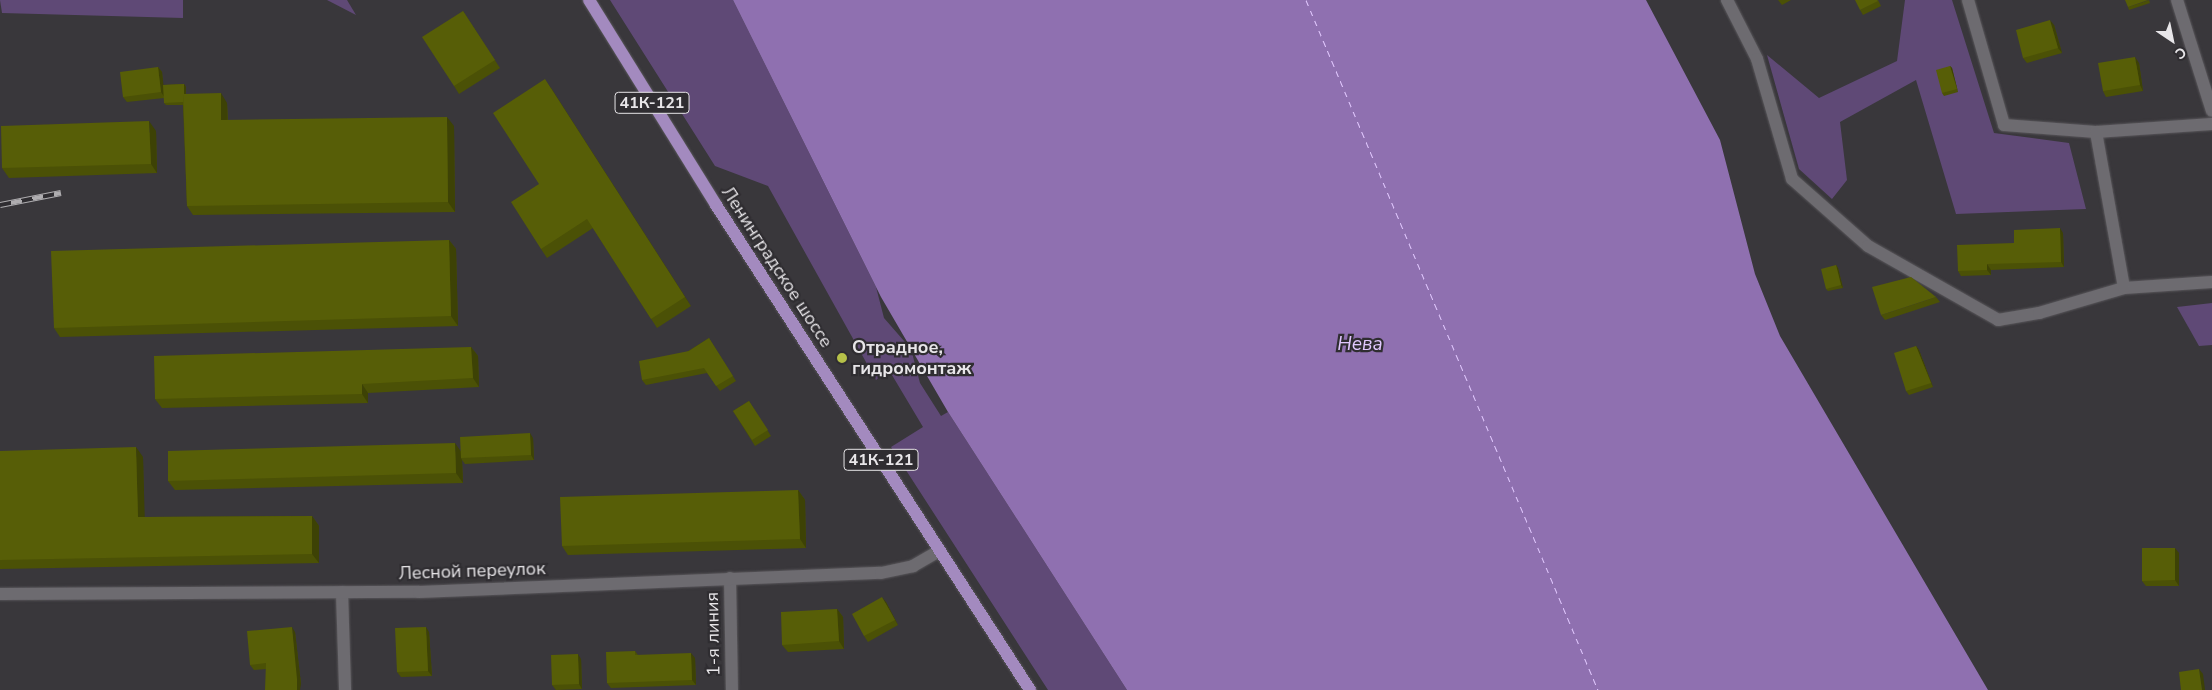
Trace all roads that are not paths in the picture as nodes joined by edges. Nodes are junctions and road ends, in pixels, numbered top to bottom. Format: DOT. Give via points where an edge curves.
graph roads {
  1 [pos="589,0"];
  2 [pos="1727,0"];
  3 [pos="1968,0"];
  4 [pos="2178,0"];
  5 [pos="2212,111"];
  6 [pos="2212,124"];
  7 [pos="2096,132"];
  8 [pos="2212,282"];
  9 [pos="2124,288"];
  10 [pos="940,551"];
  11 [pos="730,578"];
  12 [pos="342,592"];
  13 [pos="0,594"];
  14 [pos="345,690"];
  15 [pos="732,690"];
  16 [pos="1030,690"];
  1 -- 10 [label="main road, Ленинградское шоссе / 41К-121" via="716,205"];
  2 -- 9 [label="street" via="1757,59 1792,179 1868,246 1998,320 2039,313"];
  3 -- 7 [label="street" via="2004,125"];
  4 -- 5 [label="street"];
  6 -- 7 [label="street"];
  7 -- 9 [label="street"];
  8 -- 9 [label="street"];
  10 -- 11 [label="street, Лесной переулок" via="913,566 881,573"];
  10 -- 16 [label="main road, 41К-121"];
  11 -- 12 [label="street, Лесной переулок" via="419,592"];
  11 -- 15 [label="street, 1-я линия"];
  12 -- 13 [label="street, Лесной переулок"];
  12 -- 14 [label="street"];
}
